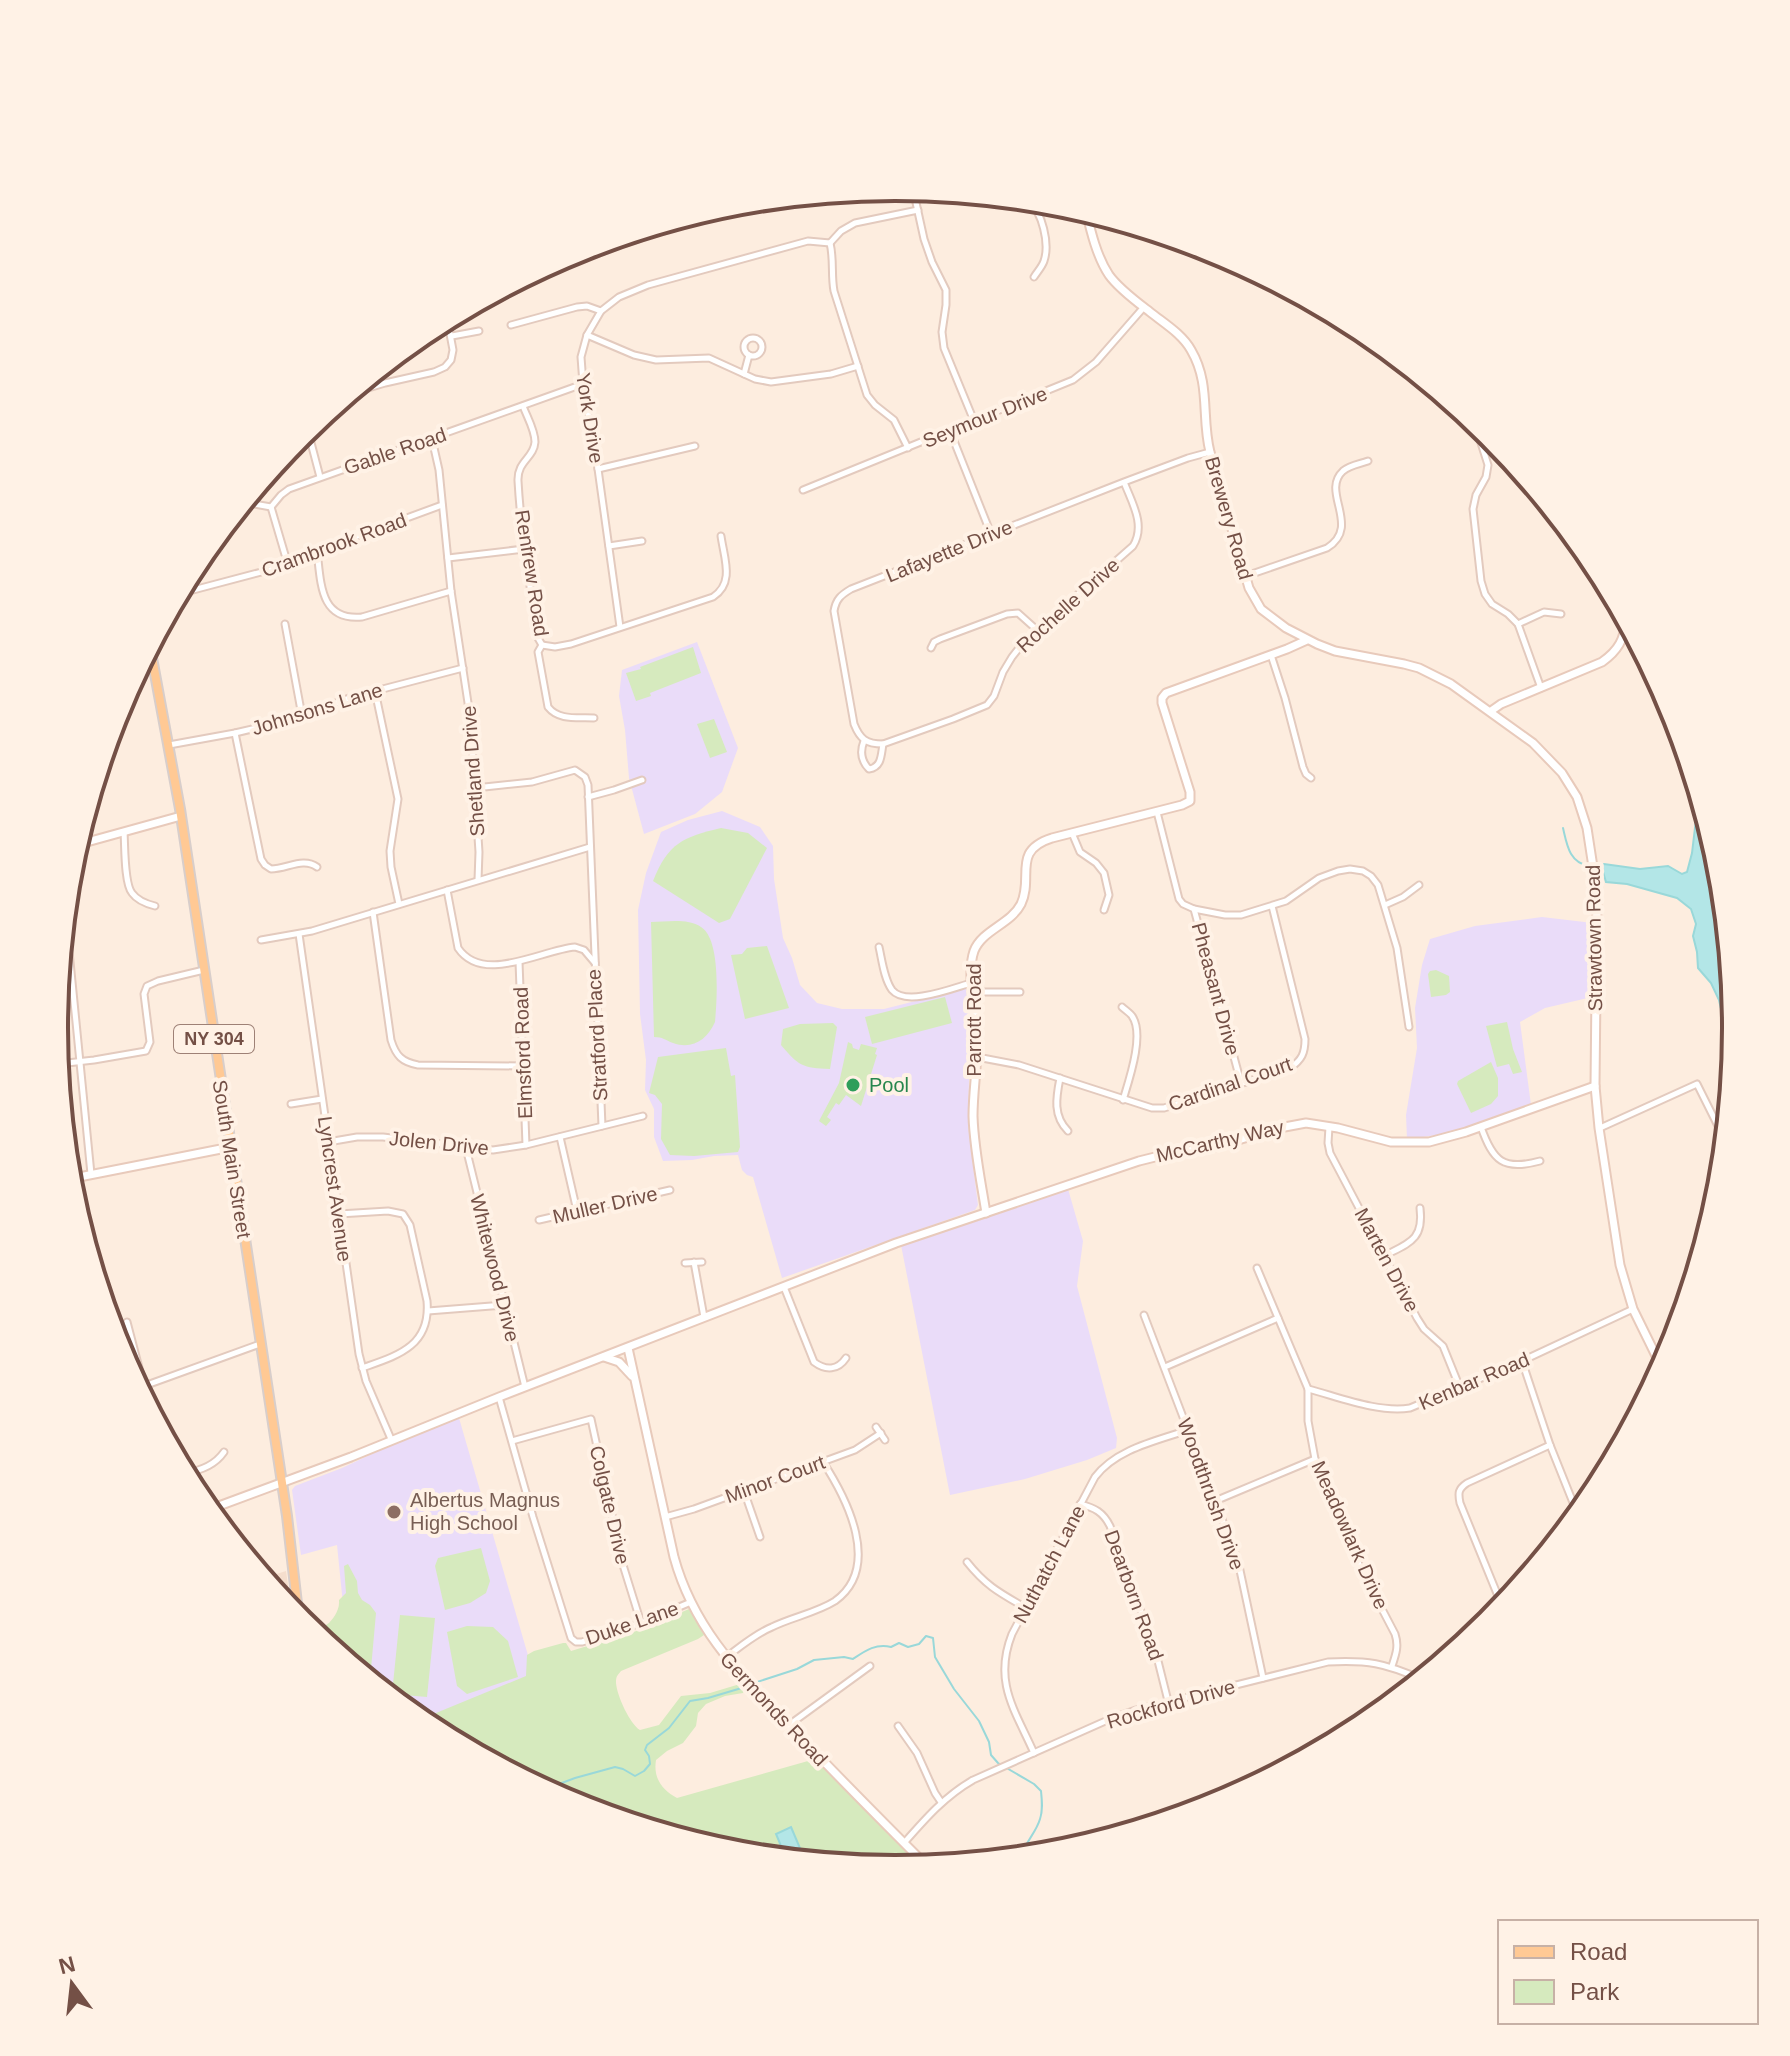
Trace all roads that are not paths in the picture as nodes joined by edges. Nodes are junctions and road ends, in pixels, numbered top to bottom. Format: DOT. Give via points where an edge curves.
graph roads {
  1 [pos="916,202"];
  2 [pos="918,210"];
  3 [pos="1038,214"];
  4 [pos="1090,225"];
  5 [pos="830,243"];
  6 [pos="1034,277"];
  7 [pos="1144,307"];
  8 [pos="601,311"];
  9 [pos="511,325"];
  10 [pos="451,331"];
  11 [pos="479,331"];
  12 [pos="587,335"];
  13 [pos="452,336"];
  14 [pos="749,355"];
  15 [pos="858,366"];
  16 [pos="744,374"];
  17 [pos="583,384"];
  18 [pos="375,386"];
  19 [pos="523,406"];
  20 [pos="974,421"];
  21 [pos="950,431"];
  22 [pos="432,439"];
  23 [pos="311,442"];
  24 [pos="1482,445"];
  25 [pos="695,446"];
  26 [pos="908,448"];
  27 [pos="1210,452"];
  28 [pos="1368,461"];
  29 [pos="598,469"];
  30 [pos="320,477"];
  31 [pos="1124,482"];
  32 [pos="803,490"];
  33 [pos="257,503"];
  34 [pos="442,505"];
  35 [pos="271,507"];
  36 [pos="991,534"];
  37 [pos="721,536"];
  38 [pos="642,541"];
  39 [pos="609,546"];
  40 [pos="524,549"];
  41 [pos="317,551"];
  42 [pos="448,558"];
  43 [pos="288,565"];
  44 [pos="1245,576"];
  45 [pos="194,590"];
  46 [pos="451,591"];
  47 [pos="1561,614"];
  48 [pos="285,624"];
  49 [pos="1518,624"];
  50 [pos="620,627"];
  51 [pos="1037,630"];
  52 [pos="1623,636"];
  53 [pos="1307,640"];
  54 [pos="542,645"];
  55 [pos="931,648"];
  56 [pos="1271,655"];
  57 [pos="463,668"];
  58 [pos="150,669"];
  59 [pos="1541,688"];
  60 [pos="375,691"];
  61 [pos="1491,711"];
  62 [pos="302,716"];
  63 [pos="594,718"];
  64 [pos="235,733"];
  65 [pos="864,741"];
  66 [pos="883,744"];
  67 [pos="169,745"];
  68 [pos="1311,778"];
  69 [pos="642,780"];
  70 [pos="475,788"];
  71 [pos="588,797"];
  72 [pos="1156,811"];
  73 [pos="181,816"];
  74 [pos="124,832"];
  75 [pos="1072,833"];
  76 [pos="90,841"];
  77 [pos="590,847"];
  78 [pos="317,867"];
  79 [pos="478,880"];
  80 [pos="1419,885"];
  81 [pos="447,890"];
  82 [pos="399,904"];
  83 [pos="1385,905"];
  84 [pos="155,906"];
  85 [pos="1272,906"];
  86 [pos="1194,909"];
  87 [pos="1104,910"];
  88 [pos="373,912"];
  89 [pos="299,934"];
  90 [pos="261,940"];
  91 [pos="879,947"];
  92 [pos="519,961"];
  93 [pos="595,964"];
  94 [pos="70,970"];
  95 [pos="204,970"];
  96 [pos="71,977"];
  97 [pos="972,987"];
  98 [pos="1020,992"];
  99 [pos="1122,1007"];
  100 [pos="1409,1027"];
  101 [pos="976,1057"];
  102 [pos="79,1062"];
  103 [pos="69,1063"];
  104 [pos="523,1066"];
  105 [pos="1060,1078"];
  106 [pos="1241,1083"];
  107 [pos="1595,1086"];
  108 [pos="322,1099"];
  109 [pos="1123,1100"];
  110 [pos="291,1104"];
  111 [pos="643,1116"];
  112 [pos="1716,1122"];
  113 [pos="602,1126"];
  114 [pos="1329,1126"];
  115 [pos="1481,1127"];
  116 [pos="1599,1128"];
  117 [pos="1068,1131"];
  118 [pos="560,1137"];
  119 [pos="328,1142"];
  120 [pos="526,1145"];
  121 [pos="231,1147"];
  122 [pos="466,1148"];
  123 [pos="1540,1161"];
  124 [pos="91,1174"];
  125 [pos="82,1176"];
  126 [pos="670,1190"];
  127 [pos="1420,1208"];
  128 [pos="577,1211"];
  129 [pos="986,1213"];
  130 [pos="339,1214"];
  131 [pos="539,1220"];
  132 [pos="1384,1256"];
  133 [pos="694,1262"];
  134 [pos="702,1262"];
  135 [pos="685,1263"];
  136 [pos="1257,1268"];
  137 [pos="784,1286"];
  138 [pos="504,1305"];
  139 [pos="1633,1309"];
  140 [pos="428,1311"];
  141 [pos="1144,1315"];
  142 [pos="704,1317"];
  143 [pos="1278,1318"];
  144 [pos="127,1322"];
  145 [pos="260,1344"];
  146 [pos="628,1348"];
  147 [pos="1655,1353"];
  148 [pos="136,1355"];
  149 [pos="602,1358"];
  150 [pos="846,1358"];
  151 [pos="1522,1361"];
  152 [pos="1165,1367"];
  153 [pos="362,1368"];
  154 [pos="636,1382"];
  155 [pos="149,1384"];
  156 [pos="525,1387"];
  157 [pos="1460,1388"];
  158 [pos="1308,1389"];
  159 [pos="499,1397"];
  160 [pos="876,1427"];
  161 [pos="1188,1430"];
  162 [pos="881,1433"];
  163 [pos="391,1439"];
  164 [pos="885,1440"];
  165 [pos="512,1441"];
  166 [pos="1550,1445"];
  167 [pos="224,1452"];
  168 [pos="1315,1459"];
  169 [pos="823,1462"];
  170 [pos="196,1469"];
  171 [pos="282,1482"];
  172 [pos="744,1491"];
  173 [pos="1215,1501"];
  174 [pos="1573,1501"];
  175 [pos="1080,1504"];
  176 [pos="220,1505"];
  177 [pos="665,1517"];
  178 [pos="760,1537"];
  179 [pos="967,1562"];
  180 [pos="1497,1594"];
  181 [pos="297,1599"];
  182 [pos="691,1602"];
  183 [pos="1026,1608"];
  184 [pos="641,1623"];
  185 [pos="725,1658"];
  186 [pos="870,1666"];
  187 [pos="1392,1666"];
  188 [pos="1410,1674"];
  189 [pos="1263,1678"];
  190 [pos="1168,1701"];
  191 [pos="789,1725"];
  192 [pos="898,1726"];
  193 [pos="1034,1753"];
  194 [pos="941,1802"];
  195 [pos="904,1843"];
  196 [pos="915,1854"];
  1 -- 2 [label="street"];
  2 -- 5 [label="street" via="855,223"];
  2 -- 20 [label="street" via="946,290 944,348"];
  3 -- 6 [label="street" via="1045,254"];
  4 -- 7 [label="street, Brewery Road" via="1109,274"];
  5 -- 8 [label="street, York Drive" via="808,241 648,285"];
  5 -- 15 [label="street" via="834,291"];
  7 -- 20 [label="street, Seymour Drive" via="1073,380"];
  7 -- 27 [label="street, Brewery Road" via="1178,334 1197,362"];
  8 -- 9 [label="street" via="577,307"];
  8 -- 12 [label="street, York Drive"];
  10 -- 13 [label="street"];
  11 -- 13 [label="street"];
  12 -- 16 [label="street" via="634,355 656,360 709,358"];
  12 -- 17 [label="street, York Drive" via="581,357"];
  13 -- 18 [label="street" via="451,360 445,367"];
  14 -- 16 [label="street"];
  15 -- 16 [label="street" via="771,382"];
  15 -- 26 [label="street" via="867,395 894,420"];
  17 -- 19 [label="street, Gable Road"];
  17 -- 29 [label="street, York Drive"];
  19 -- 22 [label="street, Gable Road"];
  19 -- 40 [label="street, Renfrew Road" via="535,444 518,477"];
  20 -- 21 [label="street, Seymour Drive"];
  21 -- 26 [label="street, Seymour Drive"];
  21 -- 36 [label="street"];
  22 -- 30 [label="street, Gable Road"];
  22 -- 34 [label="street, Shetland Drive"];
  23 -- 30 [label="street"];
  24 -- 49 [label="street" via="1488,465 1473,509 1480,577 1492,604"];
  25 -- 29 [label="street"];
  26 -- 32 [label="street, Seymour Drive"];
  27 -- 31 [label="street, Lafayette Drive"];
  27 -- 44 [label="street, Brewery Road"];
  28 -- 44 [label="street" via="1347,468 1337,480 1343,527 1335,543"];
  29 -- 39 [label="street, York Drive"];
  30 -- 35 [label="street, Gable Road" via="289,489"];
  31 -- 36 [label="street, Lafayette Drive"];
  31 -- 51 [label="street, Rochelle Drive" via="1139,538"];
  33 -- 35 [label="street"];
  34 -- 41 [label="street, Crambrook Road"];
  34 -- 42 [label="street, Shetland Drive"];
  35 -- 43 [label="street"];
  36 -- 65 [label="street, Lafayette Drive" via="851,589 835,603 854,724"];
  37 -- 50 [label="street, Renfrew Road" via="726,570 722,592"];
  38 -- 39 [label="street"];
  39 -- 50 [label="street, York Drive"];
  40 -- 42 [label="street"];
  40 -- 54 [label="street, Renfrew Road"];
  41 -- 43 [label="street, Crambrook Road"];
  41 -- 46 [label="street" via="321,583 338,615 362,617"];
  42 -- 46 [label="street, Shetland Drive"];
  43 -- 45 [label="street, Crambrook Road"];
  44 -- 53 [label="street, Brewery Road" via="1261,609"];
  46 -- 57 [label="street, Shetland Drive"];
  47 -- 49 [label="street" via="1544,612"];
  48 -- 62 [label="street"];
  49 -- 59 [label="street"];
  50 -- 54 [label="street, Renfrew Road" via="555,647"];
  51 -- 55 [label="street" via="1018,613 1007,614 940,639"];
  51 -- 66 [label="street, Rochelle Drive" via="1012,657 987,705"];
  52 -- 59 [label="street" via="1612,656"];
  53 -- 56 [label="street, Parrott Road"];
  53 -- 61 [label="street, Brewery Road" via="1419,668"];
  54 -- 63 [label="street" via="538,652 548,707 561,717"];
  56 -- 68 [label="street" via="1303,767"];
  56 -- 72 [label="street, Parrott Road" via="1164,695 1163,707 1191,797 1185,804"];
  57 -- 60 [label="street, Johnsons Lane"];
  57 -- 70 [label="street, Shetland Drive"];
  58 -- 67 [label="main road, South Main Street / NY 304"];
  59 -- 61 [label="street"];
  60 -- 62 [label="street, Johnsons Lane"];
  60 -- 82 [label="street" via="398,799 390,851"];
  61 -- 107 [label="street, Strawtown Road" via="1549,759 1572,787 1584,815 1597,893"];
  62 -- 64 [label="street, Johnsons Lane"];
  64 -- 67 [label="street, Johnsons Lane"];
  64 -- 78 [label="street" via="261,859 271,869 305,863"];
  65 -- 66 [label="street, Rochelle Drive"];
  65 -- 66 [label="street" via="862,757 869,769 880,764"];
  67 -- 73 [label="main road, South Main Street / NY 304"];
  69 -- 71 [label="street"];
  70 -- 71 [label="street" via="532,782 575,770 585,777"];
  70 -- 79 [label="street, Shetland Drive"];
  71 -- 77 [label="street"];
  72 -- 75 [label="street, Parrott Road"];
  72 -- 86 [label="street, Pheasant Drive" via="1179,899"];
  73 -- 74 [label="street"];
  73 -- 95 [label="main road, South Main Street / NY 304"];
  74 -- 76 [label="street"];
  74 -- 84 [label="street" via="128,884 132,893"];
  75 -- 87 [label="street" via="1080,852 1104,873 1109,895"];
  75 -- 97 [label="street, Parrott Road" via="1044,840 1031,851 1022,901 975,950"];
  77 -- 79 [label="street"];
  77 -- 93 [label="street"];
  79 -- 81 [label="street"];
  80 -- 83 [label="street"];
  81 -- 82 [label="street"];
  81 -- 92 [label="street, Stratford Place" via="463,956 480,965"];
  82 -- 88 [label="street"];
  83 -- 85 [label="street" via="1371,876 1350,869 1319,878"];
  83 -- 100 [label="street"];
  85 -- 86 [label="street" via="1241,915"];
  85 -- 106 [label="street, Cardinal Court" via="1304,1027 1305,1051 1290,1068"];
  86 -- 106 [label="street, Pheasant Drive"];
  88 -- 89 [label="street"];
  88 -- 104 [label="street" via="391,1040 399,1058 418,1065"];
  89 -- 90 [label="street"];
  89 -- 108 [label="street, Lyncrest Avenue"];
  91 -- 97 [label="street" via="890,987 900,996"];
  92 -- 93 [label="street, Stratford Place" via="575,947 591,955"];
  92 -- 104 [label="street, Elmsford Road"];
  93 -- 113 [label="street, Stratford Place"];
  94 -- 96 [label="street"];
  95 -- 102 [label="street" via="147,986 146,1051"];
  95 -- 121 [label="main road, South Main Street / NY 304"];
  96 -- 102 [label="street"];
  97 -- 98 [label="street"];
  97 -- 101 [label="street, Parrott Road"];
  99 -- 109 [label="street" via="1132,1015 1136,1037"];
  101 -- 105 [label="street, Cardinal Court"];
  101 -- 129 [label="street, Parrott Road" via="974,1135"];
  102 -- 103 [label="street"];
  102 -- 124 [label="street"];
  104 -- 120 [label="street, Elmsford Road"];
  105 -- 109 [label="street, Cardinal Court"];
  105 -- 117 [label="street" via="1057,1117"];
  106 -- 109 [label="street, Cardinal Court" via="1164,1108"];
  107 -- 115 [label="street, McCarthy Way"];
  107 -- 116 [label="street, Strawtown Road"];
  108 -- 110 [label="street"];
  108 -- 119 [label="street, Lyncrest Avenue"];
  111 -- 113 [label="street, Jolen Drive"];
  112 -- 116 [label="street" via="1697,1084"];
  113 -- 118 [label="street, Jolen Drive"];
  114 -- 115 [label="street, McCarthy Way" via="1404,1143 1434,1141"];
  114 -- 129 [label="street, McCarthy Way" via="1291,1125 1220,1146 1153,1157"];
  114 -- 132 [label="street, Marten Drive" via="1330,1153"];
  115 -- 123 [label="street" via="1491,1151 1503,1162 1519,1166"];
  116 -- 139 [label="street, Strawtown Road" via="1620,1265"];
  118 -- 120 [label="street, Jolen Drive"];
  118 -- 128 [label="street"];
  119 -- 122 [label="street, Jolen Drive" via="371,1136"];
  119 -- 130 [label="street, Lyncrest Avenue"];
  120 -- 122 [label="street, Jolen Drive"];
  121 -- 124 [label="street"];
  121 -- 145 [label="main road, South Main Street / NY 304"];
  122 -- 138 [label="street, Whitewood Drive"];
  124 -- 125 [label="street"];
  126 -- 128 [label="street, Muller Drive"];
  127 -- 132 [label="street" via="1418,1234"];
  128 -- 131 [label="street, Muller Drive"];
  129 -- 137 [label="street"];
  130 -- 140 [label="street" via="403,1214 410,1225"];
  130 -- 153 [label="street, Lyncrest Avenue"];
  132 -- 157 [label="street, Marten Drive" via="1424,1329 1443,1346"];
  133 -- 134 [label="street"];
  133 -- 135 [label="street"];
  133 -- 142 [label="street"];
  136 -- 143 [label="street, Meadowlark Drive"];
  137 -- 142 [label="street"];
  137 -- 150 [label="street" via="814,1362 833,1368"];
  138 -- 140 [label="street"];
  138 -- 156 [label="street, Whitewood Drive"];
  139 -- 147 [label="street, Strawtown Road"];
  139 -- 151 [label="street, Kenbar Road"];
  140 -- 153 [label="street" via="410,1348"];
  141 -- 152 [label="street, Woodthrush Drive"];
  142 -- 146 [label="street"];
  143 -- 152 [label="street"];
  143 -- 158 [label="street, Meadowlark Drive"];
  144 -- 148 [label="street"];
  145 -- 155 [label="street"];
  145 -- 171 [label="main road, South Main Street / NY 304"];
  146 -- 149 [label="street"];
  146 -- 154 [label="street, Germonds Road"];
  149 -- 154 [label="street" via="614,1359"];
  149 -- 156 [label="street"];
  151 -- 157 [label="street, Kenbar Road"];
  151 -- 166 [label="street"];
  152 -- 161 [label="street, Woodthrush Drive"];
  153 -- 163 [label="street, Lyncrest Avenue"];
  154 -- 177 [label="street, Germonds Road"];
  156 -- 159 [label="street"];
  157 -- 158 [label="street, Kenbar Road" via="1399,1410"];
  158 -- 168 [label="street, Meadowlark Drive"];
  159 -- 163 [label="street"];
  159 -- 165 [label="street"];
  160 -- 162 [label="street"];
  161 -- 173 [label="street, Woodthrush Drive"];
  161 -- 175 [label="street, Nuthatch Lane" via="1104,1464"];
  162 -- 164 [label="street"];
  162 -- 169 [label="street, Minor Court" via="858,1449"];
  163 -- 171 [label="street"];
  165 -- 184 [label="street, Duke Lane" via="569,1634 580,1642"];
  165 -- 184 [label="street, Colgate Drive" via="591,1419"];
  166 -- 174 [label="street"];
  166 -- 180 [label="street" via="1467,1483 1458,1493"];
  167 -- 170 [label="street"];
  168 -- 173 [label="street"];
  168 -- 187 [label="street, Meadowlark Drive" via="1395,1634"];
  169 -- 172 [label="street, Minor Court"];
  169 -- 185 [label="street" via="853,1521 858,1546 855,1576 834,1601 766,1630"];
  171 -- 176 [label="street"];
  171 -- 181 [label="main road, NY 304"];
  172 -- 177 [label="street, Minor Court"];
  172 -- 178 [label="street"];
  173 -- 189 [label="street, Woodthrush Drive" via="1238,1561"];
  175 -- 183 [label="street, Nuthatch Lane"];
  175 -- 190 [label="street, Dearborn Road" via="1106,1517"];
  177 -- 182 [label="street, Germonds Road"];
  179 -- 183 [label="street" via="979,1578"];
  182 -- 184 [label="street, Duke Lane"];
  182 -- 185 [label="street, Germonds Road"];
  183 -- 193 [label="street, Nuthatch Lane" via="1007,1648 1004,1678"];
  185 -- 191 [label="street, Germonds Road"];
  186 -- 191 [label="street"];
  187 -- 188 [label="street, Rockford Drive"];
  187 -- 189 [label="street, Rockford Drive" via="1328,1662"];
  189 -- 190 [label="street, Rockford Drive"];
  190 -- 193 [label="street, Rockford Drive" via="1110,1719"];
  191 -- 195 [label="street, Germonds Road"];
  192 -- 194 [label="street"];
  193 -- 194 [label="street, Rockford Drive" via="973,1780"];
  194 -- 195 [label="street, Rockford Drive"];
  195 -- 196 [label="street, Germonds Road"];
}
